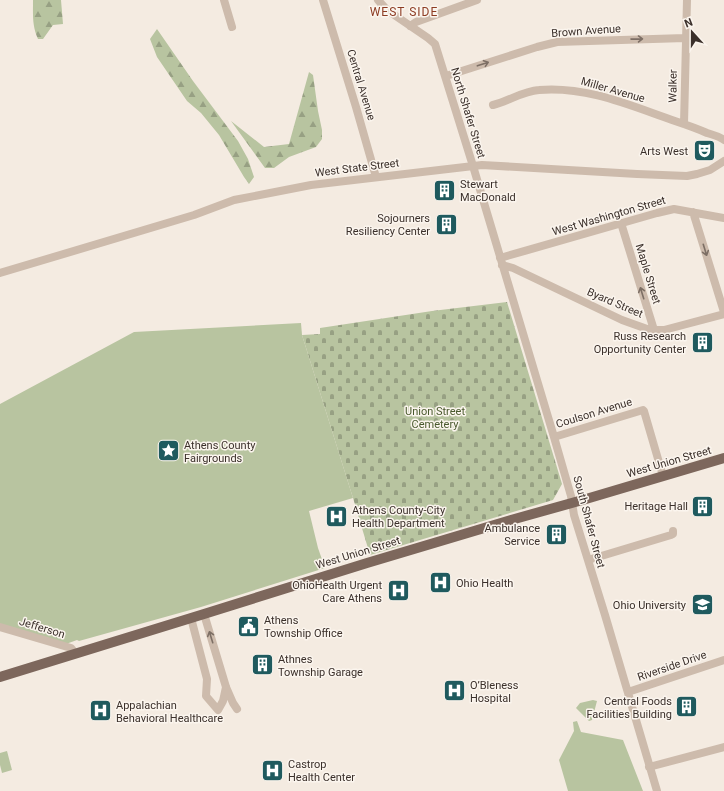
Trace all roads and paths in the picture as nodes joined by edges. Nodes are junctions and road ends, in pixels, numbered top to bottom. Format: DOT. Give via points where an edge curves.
graph roads {
  1 [pos="224,0"];
  2 [pos="323,0"];
  3 [pos="378,0"];
  4 [pos="477,0"];
  5 [pos="687,0"];
  6 [pos="410,26"];
  7 [pos="232,27"];
  8 [pos="686,38"];
  9 [pos="446,76"];
  10 [pos="493,105"];
  11 [pos="684,124"];
  12 [pos="724,140"];
  13 [pos="724,161"];
  14 [pos="473,166"];
  15 [pos="376,177"];
  16 [pos="693,212"];
  17 [pos="724,218"];
  18 [pos="622,224"];
  19 [pos="501,261"];
  20 [pos="0,273"];
  21 [pos="724,313"];
  22 [pos="654,330"];
  23 [pos="554,437"];
  24 [pos="724,458"];
  25 [pos="663,476"];
  26 [pos="572,503"];
  27 [pos="673,531"];
  28 [pos="588,560"];
  29 [pos="204,614"];
  30 [pos="191,618"];
  31 [pos="0,627"];
  32 [pos="75,653"];
  33 [pos="216,655"];
  34 [pos="203,659"];
  35 [pos="724,660"];
  36 [pos="0,676"];
  37 [pos="226,687"];
  38 [pos="628,692"];
  39 [pos="237,709"];
  40 [pos="724,746"];
  41 [pos="650,767"];
  42 [pos="657,791"];
  1 -- 7 [label="street"];
  2 -- 15 [label="street, Central Avenue"];
  3 -- 6 [label="street, North Shafer Street" via="387,10"];
  4 -- 6 [label="street"];
  5 -- 8 [label="street, Walker"];
  6 -- 9 [label="street, North Shafer Street" via="436,44"];
  9 -- 8 [label="street, Brown Avenue, one-way" via="557,42"];
  8 -- 11 [label="street, Walker"];
  9 -- 14 [label="street, North Shafer Street"];
  10 -- 11 [label="street, Miller Avenue" via="532,91 574,90 611,99"];
  11 -- 12 [label="street, Miller Avenue"];
  13 -- 14 [label="street, West State Street" via="710,170 687,176 517,166"];
  14 -- 15 [label="street, West State Street"];
  14 -- 19 [label="street, North Shafer Street"];
  15 -- 20 [label="street, West State Street" via="311,185 234,200 194,215"];
  16 -- 17 [label="street, West Washington Street"];
  16 -- 18 [label="street, West Washington Street" via="674,209"];
  16 -- 21 [label="street, one-way"];
  18 -- 19 [label="street, West Washington Street"];
  22 -- 18 [label="street, Maple Street, one-way"];
  19 -- 22 [label="street, Byard Street" via="622,320"];
  19 -- 23 [label="street, South Shafer Street"];
  21 -- 22 [label="street, Byard Street" via="664,330"];
  23 -- 25 [label="street, Coulson Avenue" via="644,411"];
  23 -- 26 [label="street, South Shafer Street"];
  24 -- 25 [label="main road, West Union Street"];
  25 -- 26 [label="main road, West Union Street"];
  26 -- 28 [label="street, South Shafer Street"];
  26 -- 29 [label="main road, West Union Street" via="366,562"];
  27 -- 28 [label="street" via="671,535"];
  28 -- 38 [label="street, South Shafer Street"];
  29 -- 30 [label="main road, West Union Street"];
  33 -- 29 [label="street, one-way"];
  30 -- 32 [label="main road, West Union Street"];
  30 -- 34 [label="street"];
  31 -- 32 [label="street, Jefferson" via="71,648"];
  32 -- 36 [label="main road, West Union Street"];
  33 -- 34 [label="street"];
  33 -- 37 [label="street"];
  34 -- 37 [label="street" via="207,678 206,696 218,710"];
  35 -- 38 [label="street, Riverside Drive"];
  37 -- 39 [label="street"];
  38 -- 41 [label="street, South Shafer Street"];
  40 -- 41 [label="street"];
  41 -- 42 [label="street, South Shafer Street"];
}
